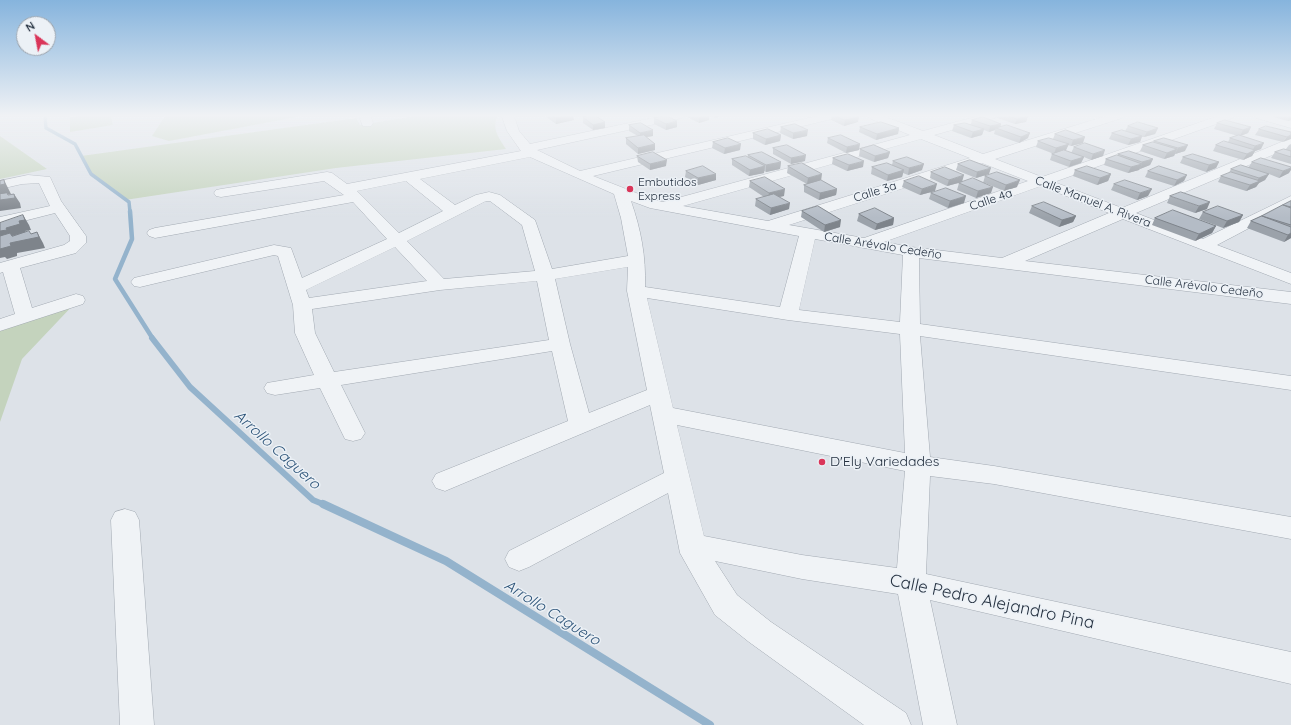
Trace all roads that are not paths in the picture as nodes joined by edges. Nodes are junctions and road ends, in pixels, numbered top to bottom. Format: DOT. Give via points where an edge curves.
graph roads {
  1 [pos="535,150"];
  2 [pos="687,150"];
  3 [pos="869,150"];
  4 [pos="959,150"];
  5 [pos="1011,150"];
  6 [pos="1133,150"];
  7 [pos="1272,150"];
  8 [pos="530,151"];
  9 [pos="982,159"];
  10 [pos="579,175"];
  11 [pos="408,176"];
  12 [pos="1041,182"];
  13 [pos="0,185"];
  14 [pos="620,192"];
  15 [pos="221,193"];
  16 [pos="350,193"];
  17 [pos="1291,200"];
  18 [pos="663,206"];
  19 [pos="58,208"];
  20 [pos="453,211"];
  21 [pos="1122,213"];
  22 [pos="0,222"];
  23 [pos="769,226"];
  24 [pos="155,233"];
  25 [pos="808,233"];
  26 [pos="397,240"];
  27 [pos="866,244"];
  28 [pos="1204,245"];
  29 [pos="911,252"];
  30 [pos="637,260"];
  31 [pos="1005,263"];
  32 [pos="5,267"];
  33 [pos="545,275"];
  34 [pos="1291,279"];
  35 [pos="140,282"];
  36 [pos="440,285"];
  37 [pos="636,291"];
  38 [pos="300,296"];
  39 [pos="1291,298"];
  40 [pos="76,300"];
  41 [pos="788,314"];
  42 [pos="25,317"];
  43 [pos="0,325"];
  44 [pos="910,329"];
  45 [pos="560,344"];
  46 [pos="328,380"];
  47 [pos="1291,383"];
  48 [pos="275,388"];
  49 [pos="661,403"];
  50 [pos="581,425"];
  51 [pos="353,434"];
  52 [pos="918,465"];
  53 [pos="677,477"];
  54 [pos="445,481"];
  55 [pos="125,520"];
  56 [pos="1291,528"];
  57 [pos="692,545"];
  58 [pos="519,559"];
  59 [pos="911,583"];
  60 [pos="1291,668"];
  61 [pos="137,725"];
  62 [pos="894,725"];
  63 [pos="940,725"];
  1 -- 8 [label="street"];
  2 -- 10 [label="street"];
  3 -- 18 [label="street"];
  4 -- 9 [label="street, Calle Manuel A. Rivera"];
  5 -- 9 [label="street, Calle 3a"];
  6 -- 12 [label="street, Calle 4a"];
  7 -- 21 [label="street"];
  8 -- 10 [label="street, Calle Arévalo Cedeño"];
  8 -- 11 [label="street"];
  9 -- 12 [label="street, Calle Manuel A. Rivera"];
  9 -- 23 [label="street, Calle 3a"];
  10 -- 14 [label="street, Calle Arévalo Cedeño"];
  11 -- 16 [label="street"];
  11 -- 20 [label="street"];
  12 -- 21 [label="street, Calle Manuel A. Rivera"];
  12 -- 27 [label="street, Calle 4a"];
  13 -- 19 [label="street" via="24,179 45,180"];
  14 -- 18 [label="street, Calle Arévalo Cedeño" via="650,204"];
  14 -- 30 [label="street" via="629,218"];
  15 -- 16 [label="street" via="327,176"];
  16 -- 24 [label="street"];
  16 -- 26 [label="street"];
  17 -- 28 [label="street"];
  18 -- 23 [label="street, Calle Arévalo Cedeño"];
  19 -- 22 [label="street"];
  19 -- 32 [label="street" via="78,236 78,243 70,249"];
  20 -- 26 [label="street"];
  20 -- 33 [label="street" via="481,198 495,198 528,223"];
  21 -- 28 [label="street, Calle Manuel A. Rivera"];
  21 -- 31 [label="street"];
  23 -- 25 [label="street, Calle Arévalo Cedeño"];
  25 -- 27 [label="street, Calle Arévalo Cedeño"];
  25 -- 41 [label="street"];
  26 -- 36 [label="street"];
  26 -- 38 [label="street"];
  27 -- 29 [label="street, Calle Arévalo Cedeño"];
  28 -- 34 [label="street, Calle Manuel A. Rivera"];
  29 -- 31 [label="street, Calle Arévalo Cedeño"];
  29 -- 44 [label="street"];
  30 -- 33 [label="street"];
  30 -- 37 [label="street"];
  31 -- 39 [label="street, Calle Arévalo Cedeño"];
  32 -- 42 [label="street"];
  33 -- 36 [label="street"];
  33 -- 45 [label="street"];
  35 -- 38 [label="street" via="274,250 285,252"];
  36 -- 38 [label="street"];
  37 -- 41 [label="street"];
  37 -- 49 [label="street"];
  38 -- 46 [label="street" via="305,333"];
  40 -- 42 [label="street"];
  41 -- 44 [label="street"];
  42 -- 43 [label="street"];
  44 -- 47 [label="street"];
  44 -- 52 [label="street"];
  45 -- 46 [label="street"];
  45 -- 50 [label="street"];
  46 -- 48 [label="street"];
  46 -- 51 [label="street"];
  49 -- 50 [label="street"];
  49 -- 52 [label="street"];
  49 -- 53 [label="street"];
  50 -- 54 [label="street"];
  52 -- 56 [label="street" via="994,475"];
  52 -- 59 [label="street"];
  53 -- 57 [label="street"];
  53 -- 58 [label="street"];
  55 -- 61 [label="street"];
  57 -- 59 [label="street, Calle Pedro Alejandro Pina" via="802,567"];
  57 -- 62 [label="street" via="694,553 726,605 760,632"];
  59 -- 60 [label="street, Calle Pedro Alejandro Pina"];
  59 -- 63 [label="street"];
}
